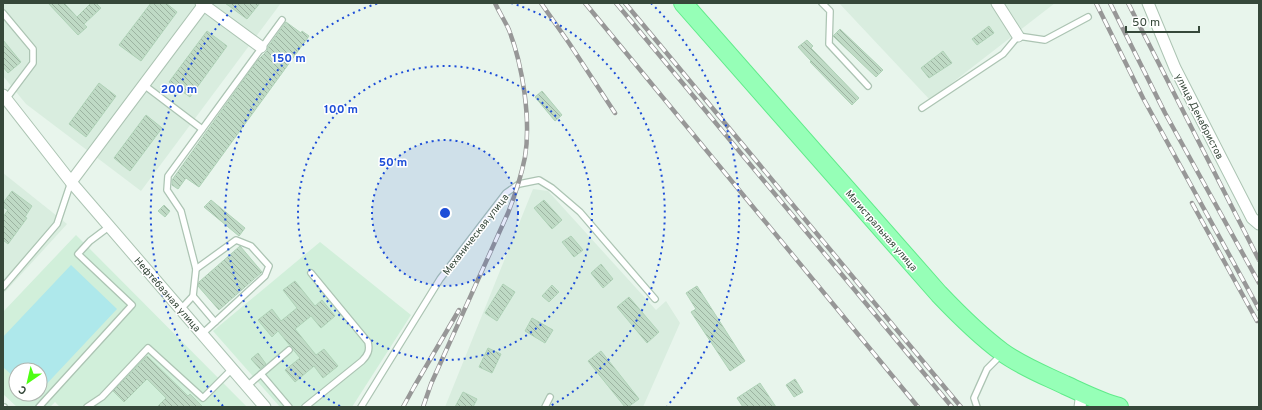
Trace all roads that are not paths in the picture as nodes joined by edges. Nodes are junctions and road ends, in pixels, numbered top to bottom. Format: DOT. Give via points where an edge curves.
graph roads {
  1 [pos="683,3"];
  2 [pos="822,3"];
  3 [pos="997,3"];
  4 [pos="1148,3"];
  5 [pos="203,4"];
  6 [pos="3,13"];
  7 [pos="1088,18"];
  8 [pos="282,20"];
  9 [pos="1018,36"];
  10 [pos="262,47"];
  11 [pos="144,85"];
  12 [pos="868,86"];
  13 [pos="4,97"];
  14 [pos="922,108"];
  15 [pos="202,129"];
  16 [pos="72,182"];
  17 [pos="1259,224"];
  18 [pos="110,226"];
  19 [pos="196,269"];
  20 [pos="311,273"];
  21 [pos="3,287"];
  22 [pos="193,296"];
  23 [pos="655,299"];
  24 [pos="181,309"];
  25 [pos="215,322"];
  26 [pos="202,334"];
  27 [pos="289,350"];
  28 [pos="1003,353"];
  29 [pos="232,369"];
  30 [pos="261,374"];
  31 [pos="247,386"];
  32 [pos="550,397"];
  33 [pos="1081,400"];
  34 [pos="39,407"];
  35 [pos="87,407"];
  36 [pos="265,407"];
  37 [pos="289,407"];
  38 [pos="305,407"];
  39 [pos="362,407"];
  40 [pos="545,407"];
  41 [pos="977,407"];
  42 [pos="1119,407"];
  1 -- 28 [label="main road, Магистральная улица" via="939,294"];
  2 -- 12 [label="lane" via="830,11 829,44"];
  3 -- 9 [label="street"];
  4 -- 17 [label="street, улица Декабристов" via="1175,68 1252,218"];
  5 -- 10 [label="street"];
  5 -- 11 [label="street"];
  6 -- 13 [label="lane" via="33,49 33,63"];
  7 -- 9 [label="lane" via="1045,40"];
  8 -- 10 [label="lane"];
  9 -- 14 [label="lane" via="1004,54"];
  10 -- 15 [label="lane"];
  11 -- 15 [label="lane"];
  11 -- 16 [label="street"];
  13 -- 16 [label="street, Нефтебазная улица"];
  15 -- 19 [label="lane" via="168,176 167,190 181,211"];
  16 -- 18 [label="street, Нефтебазная улица"];
  16 -- 21 [label="lane" via="57,224"];
  18 -- 24 [label="street, Нефтебазная улица"];
  18 -- 34 [label="lane" via="78,254 132,305"];
  19 -- 22 [label="lane"];
  19 -- 25 [label="lane" via="236,240 251,246 269,266 265,276"];
  20 -- 38 [label="lane" via="368,342 370,349 362,361"];
  22 -- 24 [label="lane"];
  22 -- 25 [label="lane"];
  23 -- 39 [label="lane, Механическая улица" via="580,212 552,188 539,180 519,184 506,193 440,279"];
  24 -- 26 [label="street, Нефтебазная улица"];
  25 -- 26 [label="lane"];
  26 -- 29 [label="street, Нефтебазная улица"];
  27 -- 30 [label="lane"];
  28 -- 33 [label="main road, Магистральная улица"];
  28 -- 41 [label="lane" via="987,369 974,398"];
  29 -- 31 [label="street, Нефтебазная улица"];
  29 -- 35 [label="lane" via="203,398 148,348 102,397"];
  30 -- 31 [label="lane"];
  30 -- 37 [label="lane"];
  31 -- 36 [label="street, Нефтебазная улица"];
  32 -- 40 [label="lane"];
  33 -- 42 [label="main road, Магистральная улица"];
}
